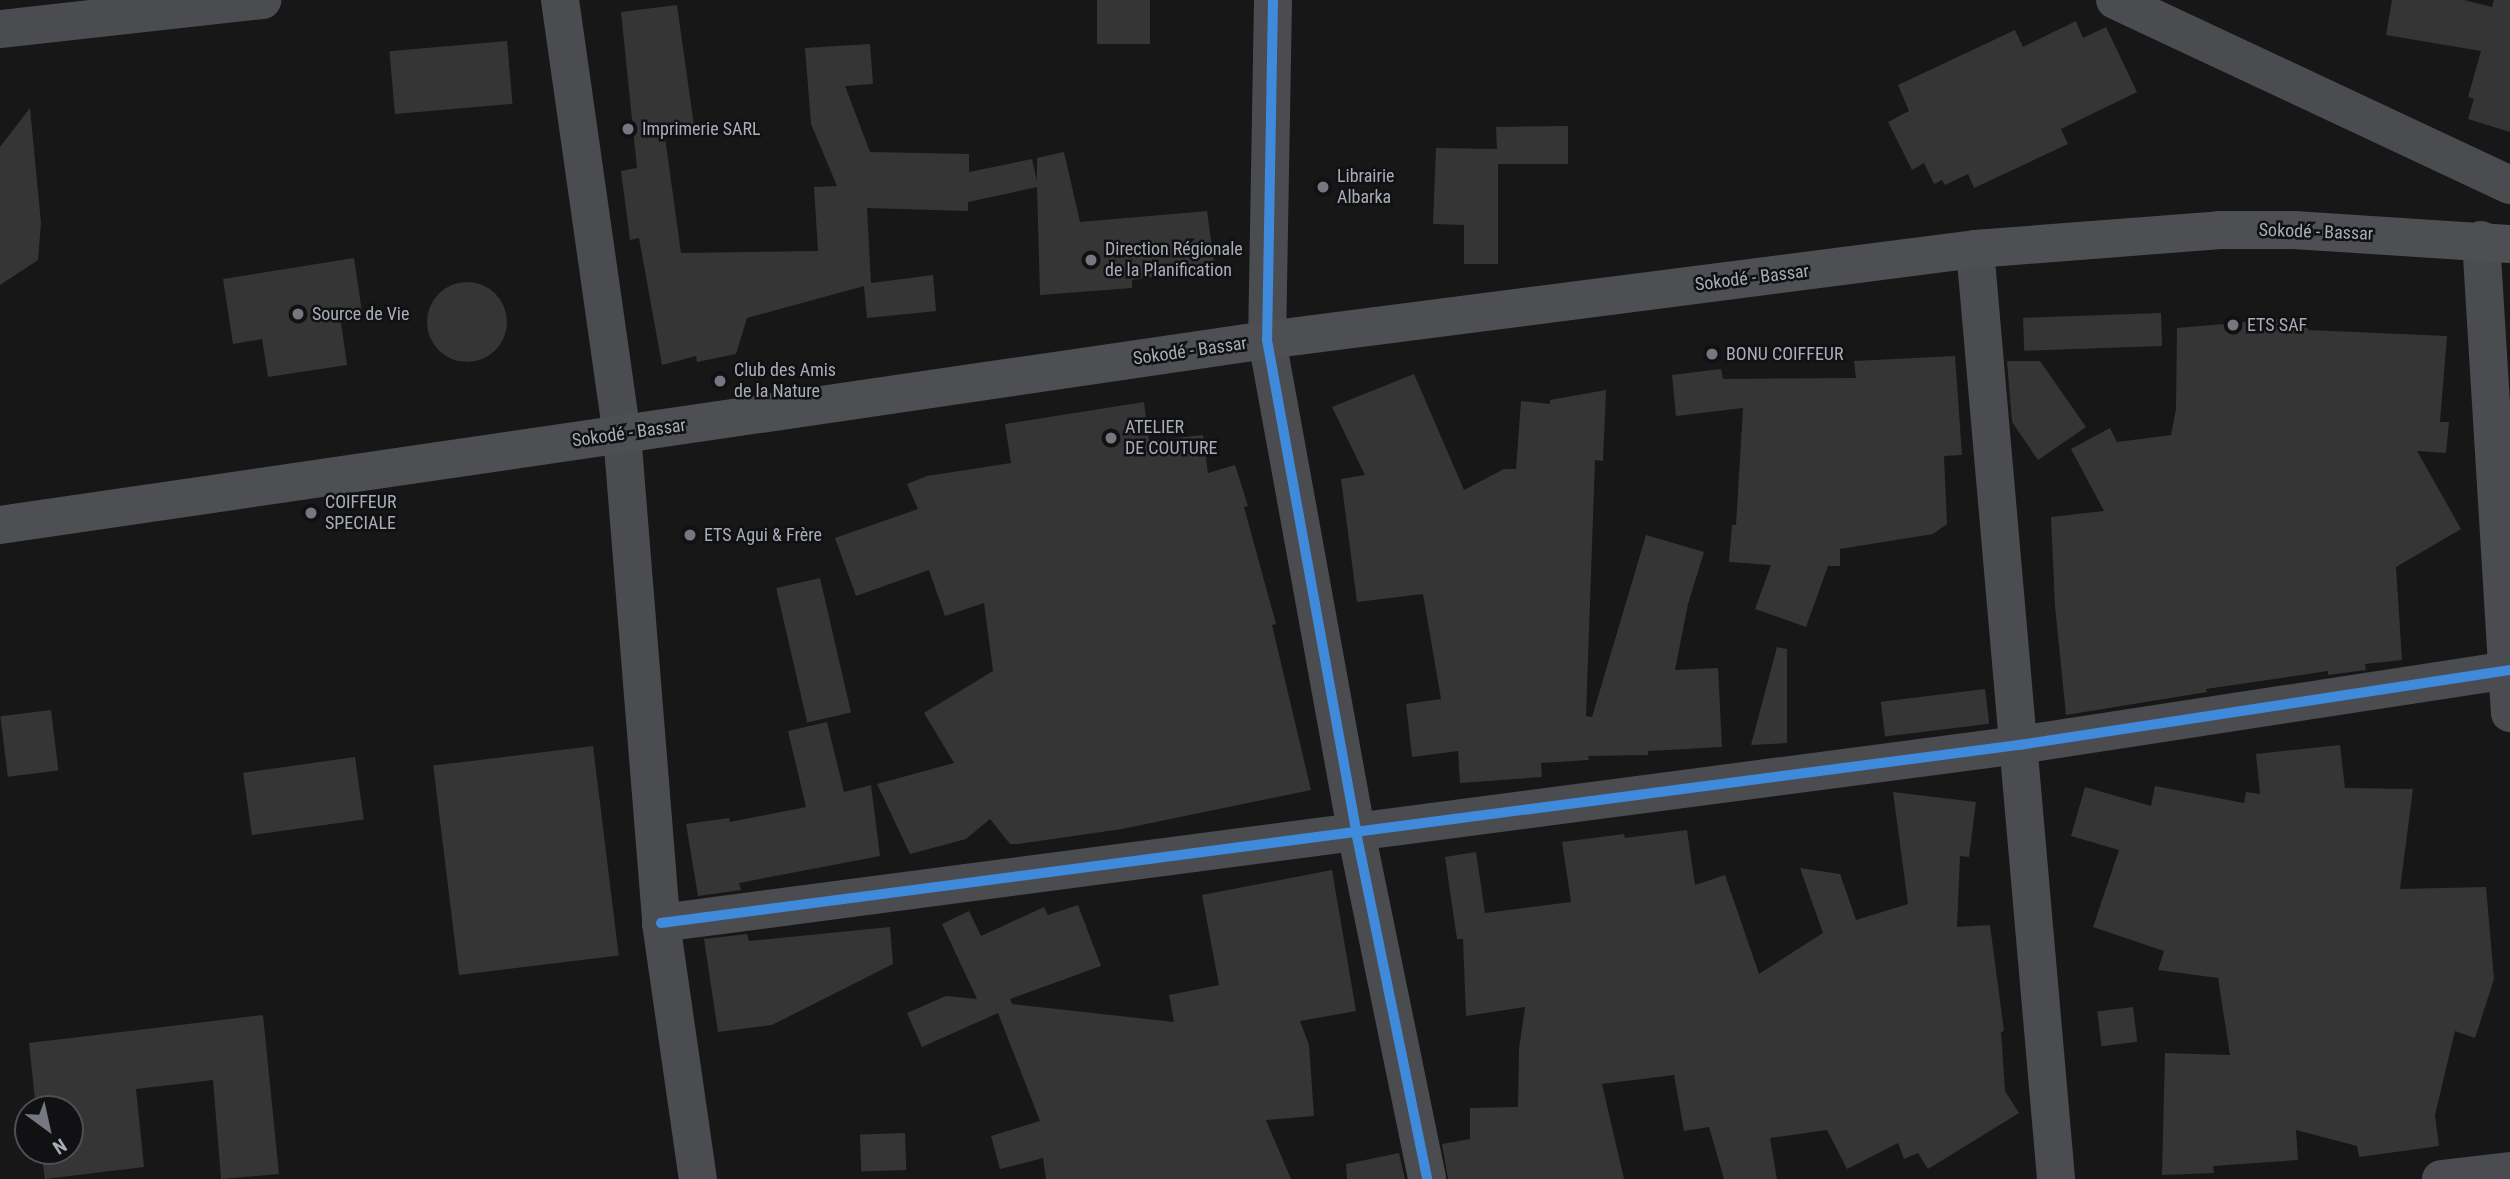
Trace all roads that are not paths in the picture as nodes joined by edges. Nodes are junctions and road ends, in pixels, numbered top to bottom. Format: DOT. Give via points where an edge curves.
graph roads {
  1 [pos="262,0"];
  2 [pos="559,0"];
  3 [pos="1273,0"];
  4 [pos="2115,0"];
  5 [pos="0,29"];
  6 [pos="2510,185"];
  7 [pos="2496,242"];
  8 [pos="1975,249"];
  9 [pos="1268,340"];
  10 [pos="622,434"];
  11 [pos="0,525"];
  12 [pos="2509,670"];
  13 [pos="2510,713"];
  14 [pos="2019,745"];
  15 [pos="1356,832"];
  16 [pos="661,923"];
  17 [pos="2510,1171"];
  18 [pos="698,1179"];
  19 [pos="1427,1179"];
  20 [pos="2056,1179"];
  21 [pos="2441,1179"];
  1 -- 5 [label="street"];
  2 -- 10 [label="street"];
  3 -- 9 [label="street"];
  4 -- 6 [label="street"];
  7 -- 8 [label="main road, Sokodé - Bassar" via="2220,230"];
  7 -- 12 [label="street"];
  8 -- 9 [label="main road, Sokodé - Bassar"];
  8 -- 14 [label="street"];
  9 -- 10 [label="main road, Sokodé - Bassar"];
  9 -- 15 [label="street"];
  10 -- 11 [label="main road, Sokodé - Bassar"];
  10 -- 16 [label="street"];
  12 -- 13 [label="street"];
  12 -- 14 [label="street"];
  14 -- 15 [label="street"];
  14 -- 20 [label="street"];
  15 -- 16 [label="street"];
  15 -- 19 [label="street"];
  16 -- 18 [label="street"];
  17 -- 21 [label="street"];
}
